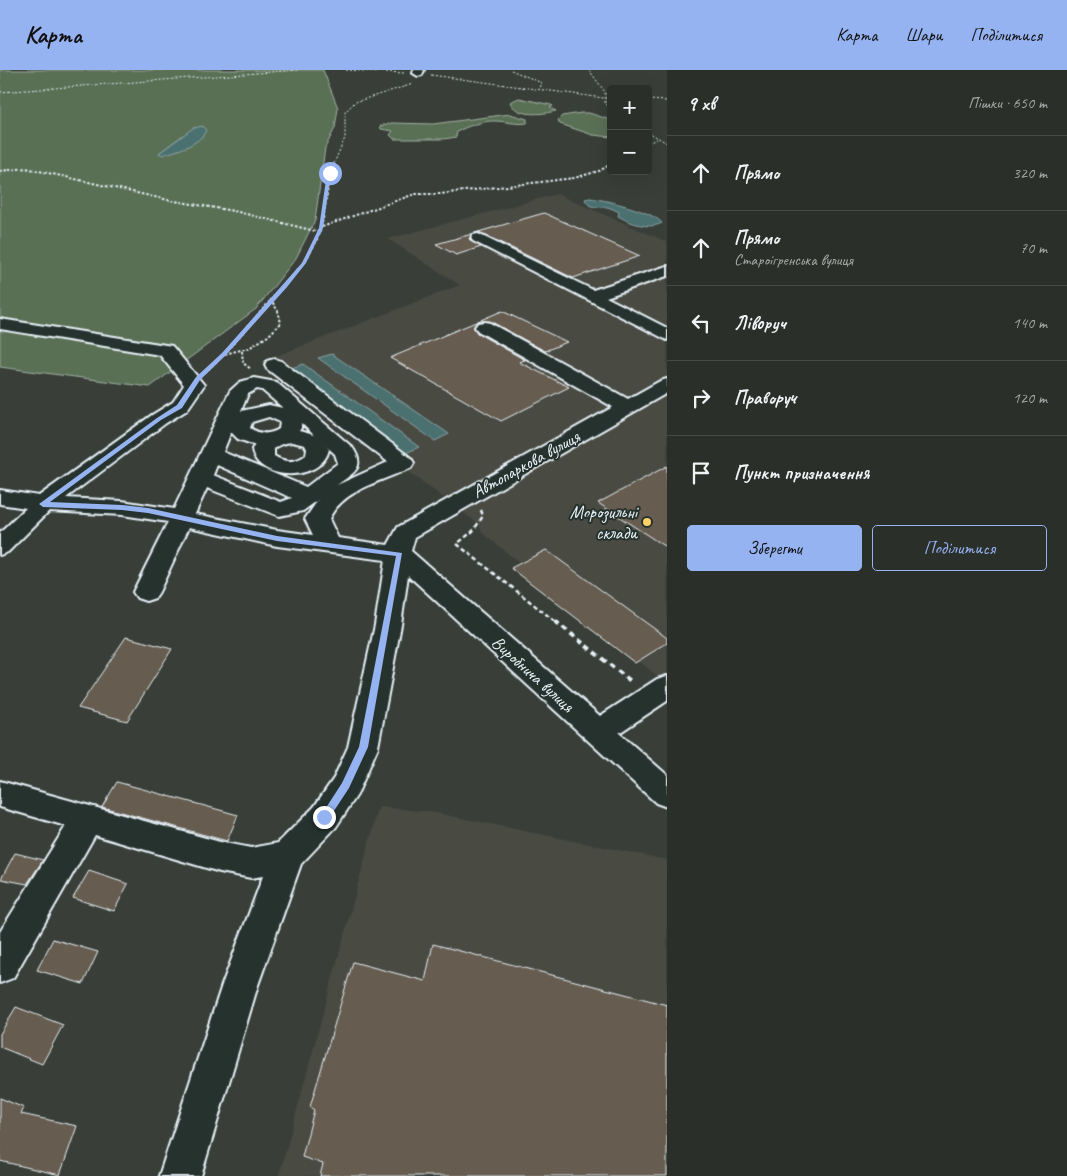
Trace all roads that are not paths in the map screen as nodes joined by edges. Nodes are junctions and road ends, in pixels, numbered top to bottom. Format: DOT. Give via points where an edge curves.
graph roads {
  1 [pos="478,238"];
  2 [pos="667,271"];
  3 [pos="592,296"];
  4 [pos="0,324"];
  5 [pos="484,327"];
  6 [pos="667,335"];
  7 [pos="274,365"];
  8 [pos="667,386"];
  9 [pos="628,407"];
  10 [pos="277,438"];
  11 [pos="210,455"];
  12 [pos="199,477"];
  13 [pos="328,480"];
  14 [pos="307,496"];
  15 [pos="0,497"];
  16 [pos="43,504"];
  17 [pos="184,517"];
  18 [pos="330,546"];
  19 [pos="0,547"];
  20 [pos="400,554"];
  21 [pos="146,592"];
  22 [pos="659,692"];
  23 [pos="598,732"];
  24 [pos="0,794"];
  25 [pos="667,794"];
  26 [pos="87,820"];
  27 [pos="287,856"];
  28 [pos="0,965"];
  29 [pos="180,1176"];
  1 -- 3 [label="street"];
  2 -- 3 [label="street"];
  3 -- 6 [label="street"];
  4 -- 16 [label="street" via="166,350 194,385 180,406"];
  5 -- 9 [label="street"];
  7 -- 18 [label="street" via="403,463 340,492 326,502 317,520"];
  8 -- 9 [label="street, Автопаркова вулиця"];
  9 -- 20 [label="street, Автопаркова вулиця" via="406,532 400,543"];
  10 -- 13 [label="street" via="263,449 264,458 281,467 305,465"];
  11 -- 12 [label="street"];
  11 -- 13 [label="street" via="240,391 251,384 264,384 346,451 348,466"];
  11 -- 14 [label="street"];
  12 -- 14 [label="street" via="279,509 295,506"];
  12 -- 17 [label="street"];
  13 -- 14 [label="street"];
  15 -- 16 [label="street"];
  16 -- 17 [label="street" via="122,508"];
  16 -- 19 [label="street"];
  17 -- 18 [label="street"];
  17 -- 21 [label="street"];
  18 -- 20 [label="street"];
  20 -- 23 [label="street, Виробнича вулиця"];
  20 -- 27 [label="street, Автопаркова вулиця" via="363,747 346,786 324,817"];
  22 -- 23 [label="street"];
  23 -- 25 [label="street, Виробнича вулиця"];
  24 -- 26 [label="street"];
  26 -- 27 [label="street" via="251,863"];
  26 -- 28 [label="street"];
  27 -- 29 [label="street" via="240,985"];
}
